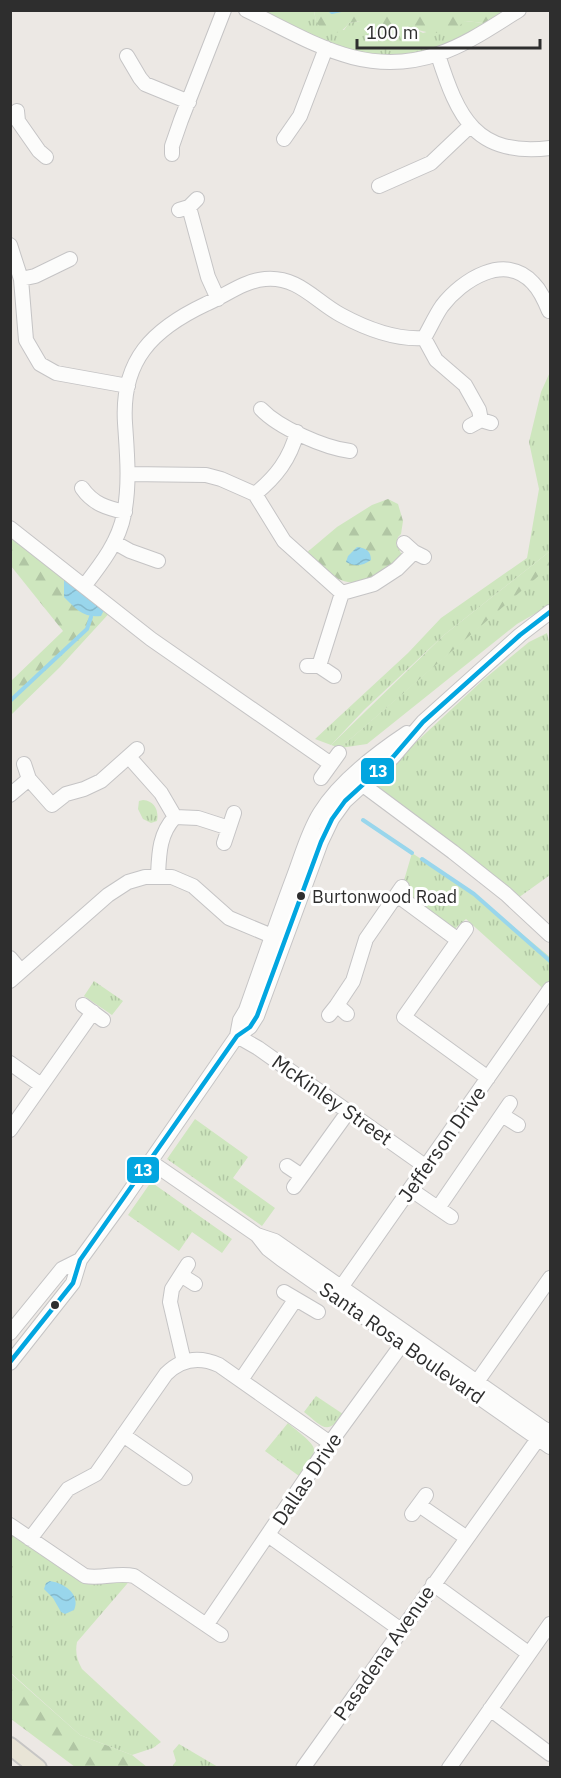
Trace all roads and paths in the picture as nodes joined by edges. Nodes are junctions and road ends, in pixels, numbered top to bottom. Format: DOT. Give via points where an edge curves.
graph roads {
  1 [pos="224,10"];
  2 [pos="246,10"];
  3 [pos="519,10"];
  4 [pos="326,48"];
  5 [pos="126,54"];
  6 [pos="438,55"];
  7 [pos="189,102"];
  8 [pos="15,118"];
  9 [pos="470,126"];
  10 [pos="284,139"];
  11 [pos="550,148"];
  12 [pos="172,154"];
  13 [pos="46,157"];
  14 [pos="377,187"];
  15 [pos="188,205"];
  16 [pos="10,245"];
  17 [pos="72,258"];
  18 [pos="21,279"];
  19 [pos="218,299"];
  20 [pos="548,313"];
  21 [pos="17,324"];
  22 [pos="424,338"];
  23 [pos="128,387"];
  24 [pos="261,410"];
  25 [pos="481,423"];
  26 [pos="297,432"];
  27 [pos="350,451"];
  28 [pos="128,474"];
  29 [pos="82,488"];
  30 [pos="255,494"];
  31 [pos="125,512"];
  32 [pos="10,528"];
  33 [pos="114,542"];
  34 [pos="414,551"];
  35 [pos="158,561"];
  36 [pos="85,585"];
  37 [pos="342,593"];
  38 [pos="550,612"];
  39 [pos="550,622"];
  40 [pos="520,635"];
  41 [pos="334,676"];
  42 [pos="24,764"];
  43 [pos="321,778"];
  44 [pos="28,779"];
  45 [pos="357,781"];
  46 [pos="10,795"];
  47 [pos="234,813"];
  48 [pos="175,817"];
  49 [pos="229,828"];
  50 [pos="224,843"];
  51 [pos="158,876"];
  52 [pos="550,935"];
  53 [pos="278,939"];
  54 [pos="10,958"];
  55 [pos="21,971"];
  56 [pos="10,981"];
  57 [pos="550,991"];
  58 [pos="338,1011"];
  59 [pos="93,1012"];
  60 [pos="237,1036"];
  61 [pos="10,1063"];
  62 [pos="488,1078"];
  63 [pos="41,1085"];
  64 [pos="348,1112"];
  65 [pos="518,1125"];
  66 [pos="10,1130"];
  67 [pos="150,1162"];
  68 [pos="287,1166"];
  69 [pos="425,1166"];
  70 [pos="410,1189"];
  71 [pos="438,1208"];
  72 [pos="451,1217"];
  73 [pos="80,1260"];
  74 [pos="550,1278"];
  75 [pos="195,1284"];
  76 [pos="338,1292"];
  77 [pos="318,1312"];
  78 [pos="10,1333"];
  79 [pos="406,1339"];
  80 [pos="183,1362"];
  81 [pos="10,1363"];
  82 [pos="241,1380"];
  83 [pos="474,1386"];
  84 [pos="544,1433"];
  85 [pos="123,1435"];
  86 [pos="330,1443"];
  87 [pos="550,1447"];
  88 [pos="185,1478"];
  89 [pos="419,1505"];
  90 [pos="10,1525"];
  91 [pos="268,1535"];
  92 [pos="466,1538"];
  93 [pos="30,1539"];
  94 [pos="433,1584"];
  95 [pos="207,1624"];
  96 [pos="550,1624"];
  97 [pos="401,1630"];
  98 [pos="221,1635"];
  99 [pos="528,1653"];
  100 [pos="490,1709"];
  101 [pos="10,1746"];
  102 [pos="550,1754"];
  103 [pos="38,1767"];
  104 [pos="303,1767"];
  105 [pos="449,1767"];
  1 -- 7 [label="street"];
  2 -- 4 [label="street"];
  3 -- 6 [label="street"];
  4 -- 6 [label="street" via="372,62 393,63"];
  4 -- 10 [label="street" via="300,116"];
  5 -- 7 [label="street" via="145,84"];
  6 -- 9 [label="street" via="455,103"];
  7 -- 12 [label="street"];
  8 -- 13 [label="street"];
  9 -- 11 [label="street" via="505,147"];
  9 -- 14 [label="street" via="431,163"];
  15 -- 19 [label="street"];
  16 -- 18 [label="street"];
  17 -- 18 [label="street"];
  18 -- 21 [label="street"];
  19 -- 22 [label="street" via="255,281 284,280 301,286 349,319 396,336"];
  19 -- 23 [label="street" via="172,322 154,337 138,360"];
  20 -- 22 [label="street" via="539,290 525,275 494,269 472,278 453,294"];
  21 -- 23 [label="street" via="46,369"];
  22 -- 25 [label="street" via="436,360 465,385 479,410"];
  23 -- 28 [label="street"];
  24 -- 26 [label="street"];
  26 -- 27 [label="street"];
  26 -- 30 [label="street" via="278,474"];
  28 -- 30 [label="street" via="206,475"];
  28 -- 31 [label="street"];
  29 -- 31 [label="street" via="104,507"];
  30 -- 37 [label="street" via="284,541"];
  31 -- 33 [label="street"];
  32 -- 36 [label="street"];
  33 -- 35 [label="street"];
  33 -- 36 [label="street"];
  34 -- 37 [label="street" via="374,584"];
  36 -- 43 [label="street" via="147,645 254,718 335,759"];
  37 -- 41 [label="street" via="313,666"];
  38 -- 40 [label="street"];
  39 -- 40 [label="street"];
  40 -- 45 [label="street" via="423,722 393,756"];
  42 -- 44 [label="street"];
  44 -- 46 [label="street"];
  44 -- 48 [label="street" via="52,805 66,794 93,786 133,753"];
  45 -- 52 [label="street" via="506,894"];
  45 -- 53 [label="street" via="335,793 315,823"];
  47 -- 49 [label="street"];
  48 -- 49 [label="street" via="198,818"];
  48 -- 51 [label="street" via="163,834"];
  49 -- 50 [label="street"];
  51 -- 53 [label="street" via="193,886 229,918"];
  51 -- 55 [label="street" via="120,886"];
  53 -- 60 [label="street" via="240,1020"];
  54 -- 55 [label="street"];
  55 -- 56 [label="street"];
  57 -- 62 [label="street, Jefferson Drive"];
  58 -- 62 [label="street" via="353,981 366,939 400,891 462,934 400,1023"];
  59 -- 63 [label="street"];
  60 -- 64 [label="street, McKinley Street"];
  60 -- 67 [label="street"];
  61 -- 63 [label="street"];
  62 -- 69 [label="street, Jefferson Drive"];
  63 -- 66 [label="street"];
  64 -- 68 [label="street" via="298,1182"];
  64 -- 69 [label="street, McKinley Street"];
  65 -- 71 [label="street" via="506,1109"];
  67 -- 73 [label="street"];
  67 -- 76 [label="street, Santa Rosa Boulevard" via="258,1235 268,1249"];
  69 -- 70 [label="street, Jefferson Drive"];
  70 -- 71 [label="street"];
  70 -- 76 [label="street, Jefferson Drive"];
  71 -- 72 [label="street"];
  73 -- 78 [label="street" via="62,1269"];
  73 -- 81 [label="street" via="73,1283"];
  74 -- 83 [label="street"];
  75 -- 80 [label="street" via="184,1269 172,1289 170,1302"];
  76 -- 79 [label="street, Santa Rosa Boulevard"];
  77 -- 82 [label="street" via="290,1296"];
  79 -- 83 [label="street, Santa Rosa Boulevard"];
  79 -- 86 [label="street, Dallas Drive"];
  80 -- 82 [label="street" via="210,1361"];
  80 -- 85 [label="street" via="166,1374"];
  82 -- 86 [label="street"];
  83 -- 84 [label="street, Santa Rosa Boulevard"];
  84 -- 87 [label="street, Santa Rosa Boulevard"];
  84 -- 92 [label="street, Pasadena Avenue"];
  85 -- 88 [label="street"];
  85 -- 93 [label="street" via="96,1474 62,1494"];
  86 -- 91 [label="street, Dallas Drive"];
  89 -- 92 [label="street"];
  90 -- 93 [label="street"];
  91 -- 95 [label="street, Dallas Drive"];
  91 -- 97 [label="street"];
  92 -- 94 [label="street, Pasadena Avenue"];
  93 -- 95 [label="street" via="86,1576 134,1576"];
  94 -- 97 [label="street, Pasadena Avenue"];
  94 -- 99 [label="street"];
  95 -- 98 [label="street"];
  96 -- 99 [label="street"];
  97 -- 104 [label="street, Pasadena Avenue"];
  99 -- 100 [label="street"];
  100 -- 102 [label="street"];
  100 -- 105 [label="street"];
  101 -- 103 [label="main road"];
}
